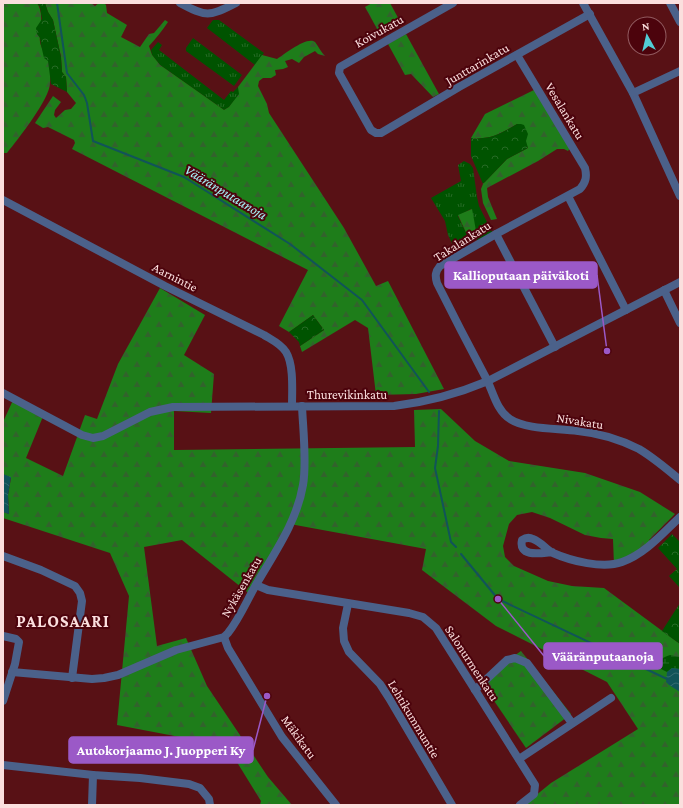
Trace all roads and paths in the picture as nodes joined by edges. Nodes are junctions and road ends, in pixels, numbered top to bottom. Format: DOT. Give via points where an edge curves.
graph roads {
  1 [pos="180,3"];
  2 [pos="236,3"];
  3 [pos="453,3"];
  4 [pos="583,3"];
  5 [pos="670,3"];
  6 [pos="590,14"];
  7 [pos="680,22"];
  8 [pos="518,55"];
  9 [pos="680,71"];
  10 [pos="633,93"];
  11 [pos="376,133"];
  12 [pos="586,182"];
  13 [pos="568,196"];
  14 [pos="680,196"];
  15 [pos="3,200"];
  16 [pos="496,234"];
  17 [pos="680,282"];
  18 [pos="664,290"];
  19 [pos="626,310"];
  20 [pos="680,324"];
  21 [pos="555,347"];
  22 [pos="488,381"];
  23 [pos="3,394"];
  24 [pos="292,406"];
  25 [pos="302,406"];
  26 [pos="680,480"];
  27 [pos="680,517"];
  28 [pos="552,552"];
  29 [pos="3,556"];
  30 [pos="256,586"];
  31 [pos="348,604"];
  32 [pos="3,636"];
  33 [pos="224,637"];
  34 [pos="12,672"];
  35 [pos="72,678"];
  36 [pos="475,690"];
  37 [pos="611,698"];
  38 [pos="3,701"];
  39 [pos="572,723"];
  40 [pos="519,759"];
  41 [pos="3,765"];
  42 [pos="93,776"];
  43 [pos="92,805"];
  44 [pos="210,805"];
  45 [pos="336,805"];
  46 [pos="452,805"];
  47 [pos="520,805"];
  1 -- 2 [label="street" via="198,12 210,14 220,12"];
  3 -- 11 [label="street, Koivukatu" via="340,66 339,74 371,130"];
  4 -- 6 [label="street"];
  5 -- 7 [label="street"];
  6 -- 8 [label="street, Junttarinkatu"];
  6 -- 10 [label="street"];
  8 -- 11 [label="street, Junttarinkatu" via="381,133"];
  8 -- 12 [label="street, Vesalankatu" via="585,168"];
  9 -- 10 [label="street"];
  10 -- 14 [label="street"];
  12 -- 13 [label="street, Takalankatu"];
  13 -- 16 [label="street, Takalankatu"];
  13 -- 19 [label="street"];
  15 -- 24 [label="street, Aarnintie" via="278,343 287,354 291,365"];
  16 -- 21 [label="street"];
  16 -- 22 [label="street, Takalankatu" via="440,266 435,276"];
  17 -- 18 [label="street, Thurevikinkatu"];
  18 -- 19 [label="street, Thurevikinkatu"];
  18 -- 20 [label="street"];
  19 -- 21 [label="street, Thurevikinkatu"];
  21 -- 22 [label="street, Thurevikinkatu"];
  22 -- 25 [label="street, Thurevikinkatu" via="464,391 394,406"];
  22 -- 26 [label="street, Nivakatu" via="501,411 509,419 542,428 579,431 610,438 638,449"];
  23 -- 24 [label="street, Thurevikinkatu" via="82,436 93,438 103,436 150,412 173,407"];
  24 -- 25 [label="street, Thurevikinkatu"];
  25 -- 30 [label="street, Nykäsenkatu" via="303,484 298,507 282,542"];
  27 -- 28 [label="street" via="644,549 621,563 593,564"];
  29 -- 35 [label="street" via="75,586 80,593 82,601"];
  30 -- 31 [label="street, Salonurmenkatu"];
  30 -- 33 [label="street, Nykäsenkatu" via="236,624"];
  31 -- 36 [label="street, Salonurmenkatu" via="409,613 423,618 436,628"];
  31 -- 46 [label="street, Lehtikummuntie" via="343,628 344,641 349,652 380,684"];
  32 -- 34 [label="street" via="19,642"];
  33 -- 35 [label="street, Nykäsenkatu" via="176,650 118,675 92,679"];
  33 -- 45 [label="street, Mäkikatu" via="228,648 282,737"];
  34 -- 35 [label="street, Nykäsenkatu"];
  34 -- 38 [label="street"];
  36 -- 39 [label="street" via="507,660 518,659 527,663"];
  36 -- 40 [label="street, Salonurmenkatu"];
  37 -- 39 [label="street"];
  39 -- 40 [label="street"];
  40 -- 47 [label="street, Salonurmenkatu" via="535,785 534,794"];
  41 -- 42 [label="street"];
  42 -- 43 [label="street"];
  42 -- 44 [label="street" via="189,784 200,788 209,799"];
}
